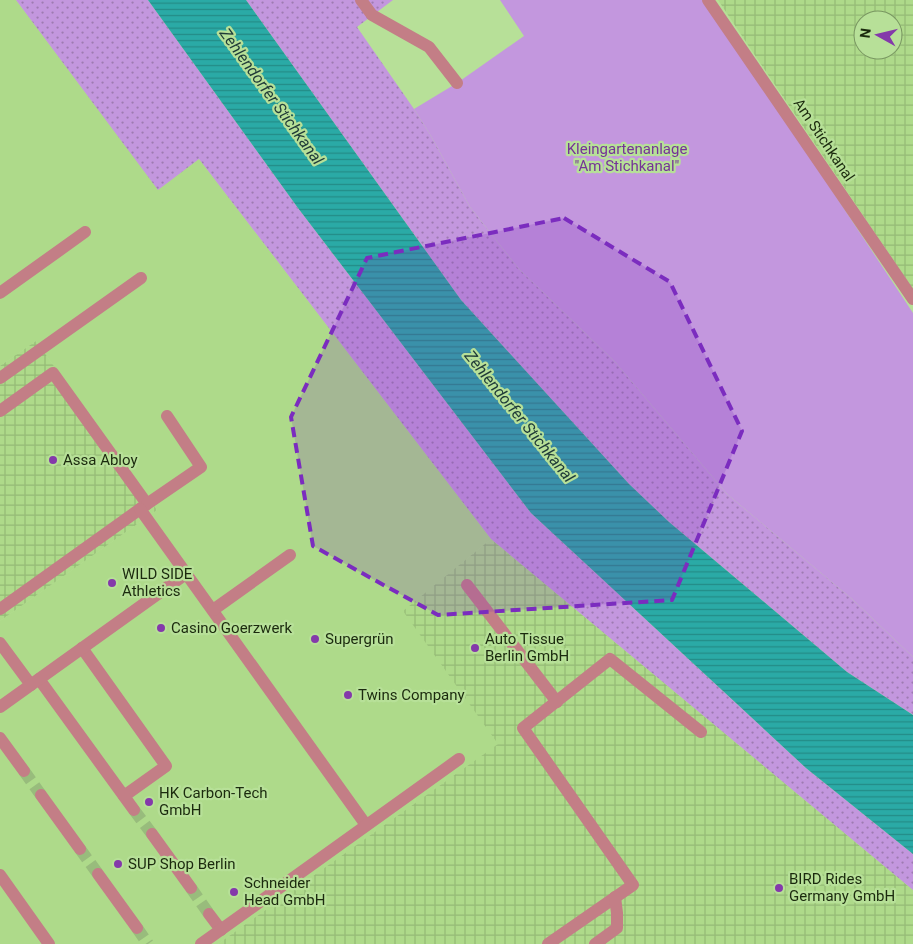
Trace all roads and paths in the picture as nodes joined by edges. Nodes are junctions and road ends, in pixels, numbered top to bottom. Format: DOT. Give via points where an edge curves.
graph roads {
  1 [pos="361,0"];
  2 [pos="708,0"];
  3 [pos="457,83"];
  4 [pos="85,232"];
  5 [pos="141,278"];
  6 [pos="0,293"];
  7 [pos="913,299"];
  8 [pos="0,378"];
  9 [pos="0,411"];
  10 [pos="167,416"];
  11 [pos="143,506"];
  12 [pos="290,555"];
  13 [pos="187,573"];
  14 [pos="467,585"];
  15 [pos="0,609"];
  16 [pos="213,610"];
  17 [pos="0,643"];
  18 [pos="82,648"];
  19 [pos="35,682"];
  20 [pos="557,702"];
  21 [pos="0,707"];
  22 [pos="701,732"];
  23 [pos="0,738"];
  24 [pos="458,759"];
  25 [pos="24,771"];
  26 [pos="41,795"];
  27 [pos="124,796"];
  28 [pos="134,810"];
  29 [pos="366,825"];
  30 [pos="152,834"];
  31 [pos="80,849"];
  32 [pos="98,874"];
  33 [pos="0,875"];
  34 [pos="191,888"];
  35 [pos="615,897"];
  36 [pos="209,914"];
  37 [pos="137,928"];
  38 [pos="221,930"];
  39 [pos="49,944"];
  40 [pos="201,944"];
  41 [pos="548,944"];
  42 [pos="595,944"];
  1 -- 3 [label="street" via="372,16 429,47"];
  2 -- 7 [label="street, Am Stichkanal"];
  4 -- 6 [label="street"];
  5 -- 8 [label="street"];
  9 -- 11 [label="street" via="53,372"];
  10 -- 11 [label="street" via="201,466"];
  11 -- 13 [label="street"];
  11 -- 15 [label="street"];
  12 -- 16 [label="street"];
  13 -- 16 [label="street"];
  13 -- 18 [label="street"];
  14 -- 20 [label="street"];
  16 -- 29 [label="street"];
  17 -- 19 [label="street"];
  18 -- 19 [label="street"];
  18 -- 27 [label="street" via="166,766"];
  19 -- 21 [label="street"];
  19 -- 27 [label="street"];
  20 -- 22 [label="street" via="610,659"];
  20 -- 35 [label="street" via="523,728 633,885"];
  23 -- 25 [label="street"];
  24 -- 29 [label="street"];
  26 -- 31 [label="street"];
  27 -- 28 [label="street"];
  29 -- 38 [label="street"];
  30 -- 34 [label="street"];
  32 -- 37 [label="street"];
  33 -- 39 [label="street"];
  35 -- 41 [label="street"];
  35 -- 42 [label="street" via="617,928"];
  36 -- 38 [label="street"];
  38 -- 40 [label="street"];
}
